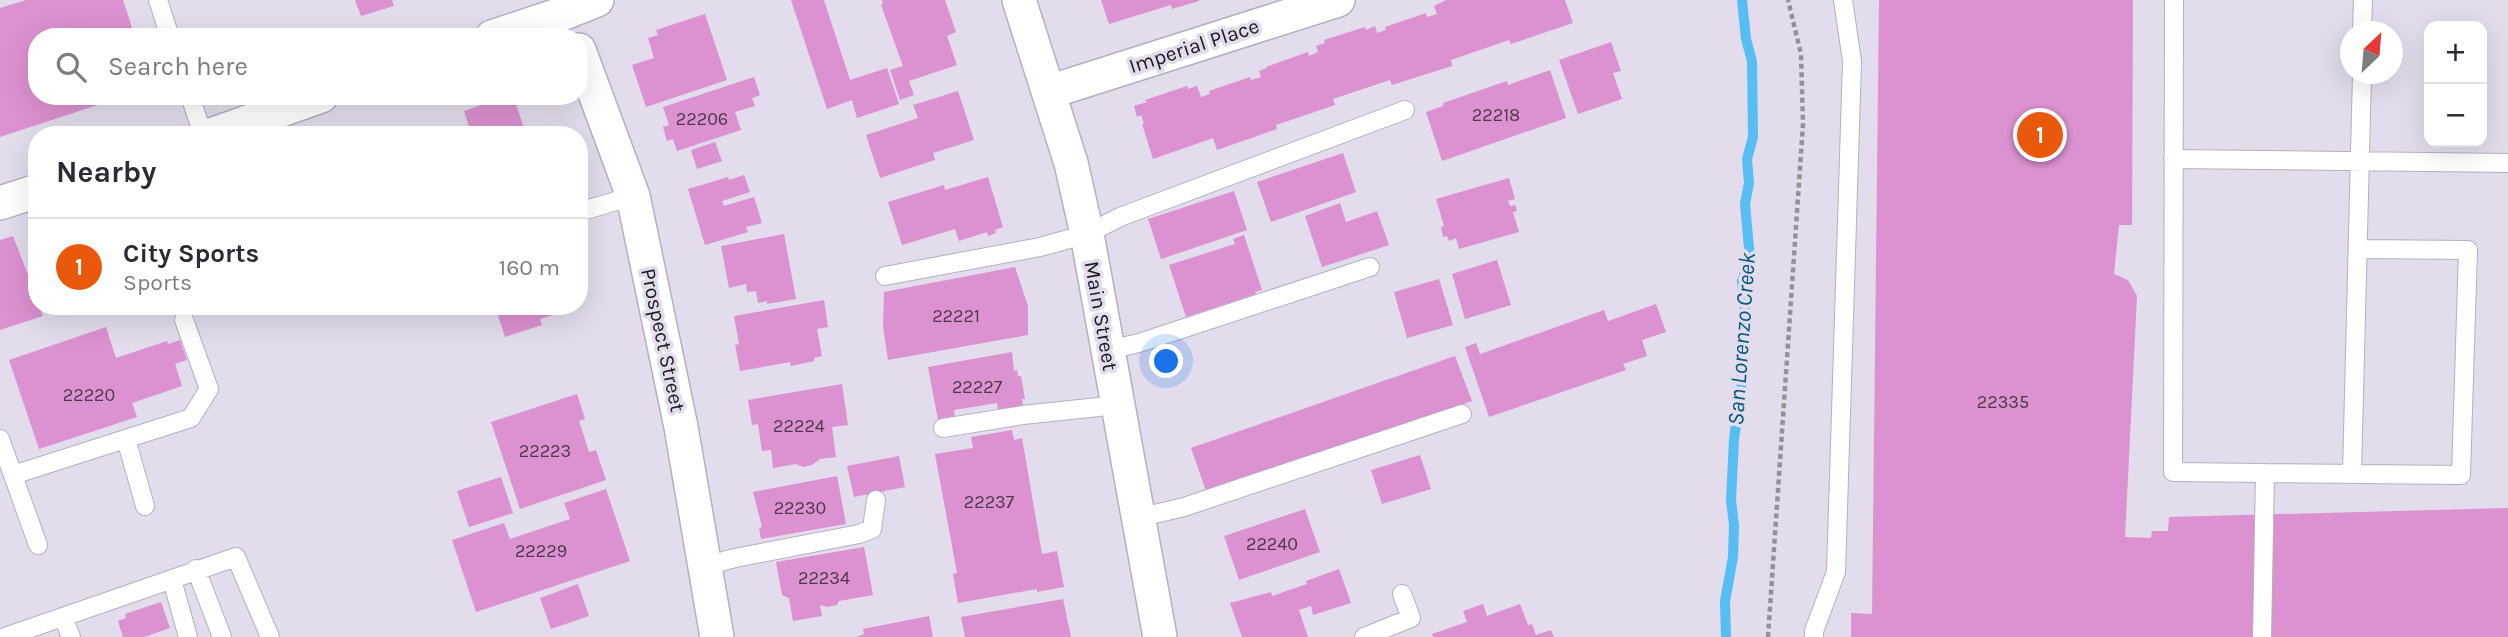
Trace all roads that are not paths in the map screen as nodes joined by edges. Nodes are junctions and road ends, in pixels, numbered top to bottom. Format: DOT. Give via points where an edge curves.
graph roads {
  1 [pos="158,0"];
  2 [pos="1019,0"];
  3 [pos="1338,0"];
  4 [pos="1843,0"];
  5 [pos="2174,0"];
  6 [pos="2363,0"];
  7 [pos="576,12"];
  8 [pos="2362,21"];
  9 [pos="167,28"];
  10 [pos="522,28"];
  11 [pos="588,74"];
  12 [pos="2362,84"];
  13 [pos="1049,92"];
  14 [pos="193,105"];
  15 [pos="296,105"];
  16 [pos="1405,110"];
  17 [pos="200,126"];
  18 [pos="236,126"];
  19 [pos="2173,159"];
  20 [pos="2361,162"];
  21 [pos="2508,163"];
  22 [pos="28,194"];
  23 [pos="633,196"];
  24 [pos="0,203"];
  25 [pos="588,209"];
  26 [pos="1087,234"];
  27 [pos="2359,249"];
  28 [pos="1370,267"];
  29 [pos="885,276"];
  30 [pos="184,320"];
  31 [pos="1108,350"];
  32 [pos="1117,405"];
  33 [pos="1462,414"];
  34 [pos="943,428"];
  35 [pos="0,439"];
  36 [pos="126,439"];
  37 [pos="2265,473"];
  38 [pos="2352,474"];
  39 [pos="13,475"];
  40 [pos="876,500"];
  41 [pos="145,506"];
  42 [pos="1139,518"];
  43 [pos="38,545"];
  44 [pos="705,566"];
  45 [pos="196,569"];
  46 [pos="172,580"];
  47 [pos="1402,594"];
  48 [pos="63,617"];
  49 [pos="5,637"];
  50 [pos="71,637"];
  51 [pos="188,637"];
  52 [pos="222,637"];
  53 [pos="270,637"];
  54 [pos="717,637"];
  55 [pos="1160,637"];
  56 [pos="1364,637"];
  57 [pos="1814,637"];
  58 [pos="2262,637"];
  1 -- 9 [label="lane"];
  2 -- 13 [label="street, Main Street"];
  3 -- 13 [label="street, Imperial Place"];
  4 -- 57 [label="lane" via="1852,61 1836,572"];
  5 -- 19 [label="lane"];
  6 -- 8 [label="lane"];
  7 -- 10 [label="street"];
  11 -- 23 [label="street, Prospect Street"];
  12 -- 20 [label="lane"];
  13 -- 26 [label="street, Main Street"];
  14 -- 17 [label="lane"];
  15 -- 18 [label="street"];
  16 -- 26 [label="lane" via="1120,217"];
  19 -- 20 [label="lane"];
  19 -- 37 [label="lane" via="2173,471"];
  20 -- 21 [label="lane"];
  20 -- 27 [label="lane"];
  22 -- 24 [label="street"];
  23 -- 25 [label="lane"];
  23 -- 44 [label="street, Prospect Street"];
  26 -- 29 [label="lane"];
  26 -- 31 [label="street, Main Street"];
  27 -- 38 [label="lane"];
  27 -- 38 [label="lane" via="2468,250 2468,263 2460,475"];
  28 -- 31 [label="lane"];
  30 -- 36 [label="lane" via="209,389 191,418"];
  31 -- 32 [label="street, Main Street"];
  32 -- 34 [label="lane"];
  32 -- 42 [label="street, Main Street"];
  33 -- 42 [label="lane"];
  35 -- 39 [label="lane"];
  36 -- 39 [label="lane"];
  36 -- 41 [label="lane"];
  37 -- 38 [label="lane"];
  37 -- 58 [label="lane"];
  39 -- 43 [label="lane"];
  40 -- 44 [label="lane" via="872,529"];
  42 -- 55 [label="street, Main Street"];
  44 -- 54 [label="street, Prospect Street"];
  45 -- 46 [label="lane"];
  45 -- 52 [label="lane"];
  45 -- 53 [label="lane" via="236,557"];
  46 -- 48 [label="lane"];
  46 -- 51 [label="lane"];
  47 -- 56 [label="lane" via="1411,618"];
  48 -- 49 [label="lane"];
  48 -- 50 [label="lane"];
}
